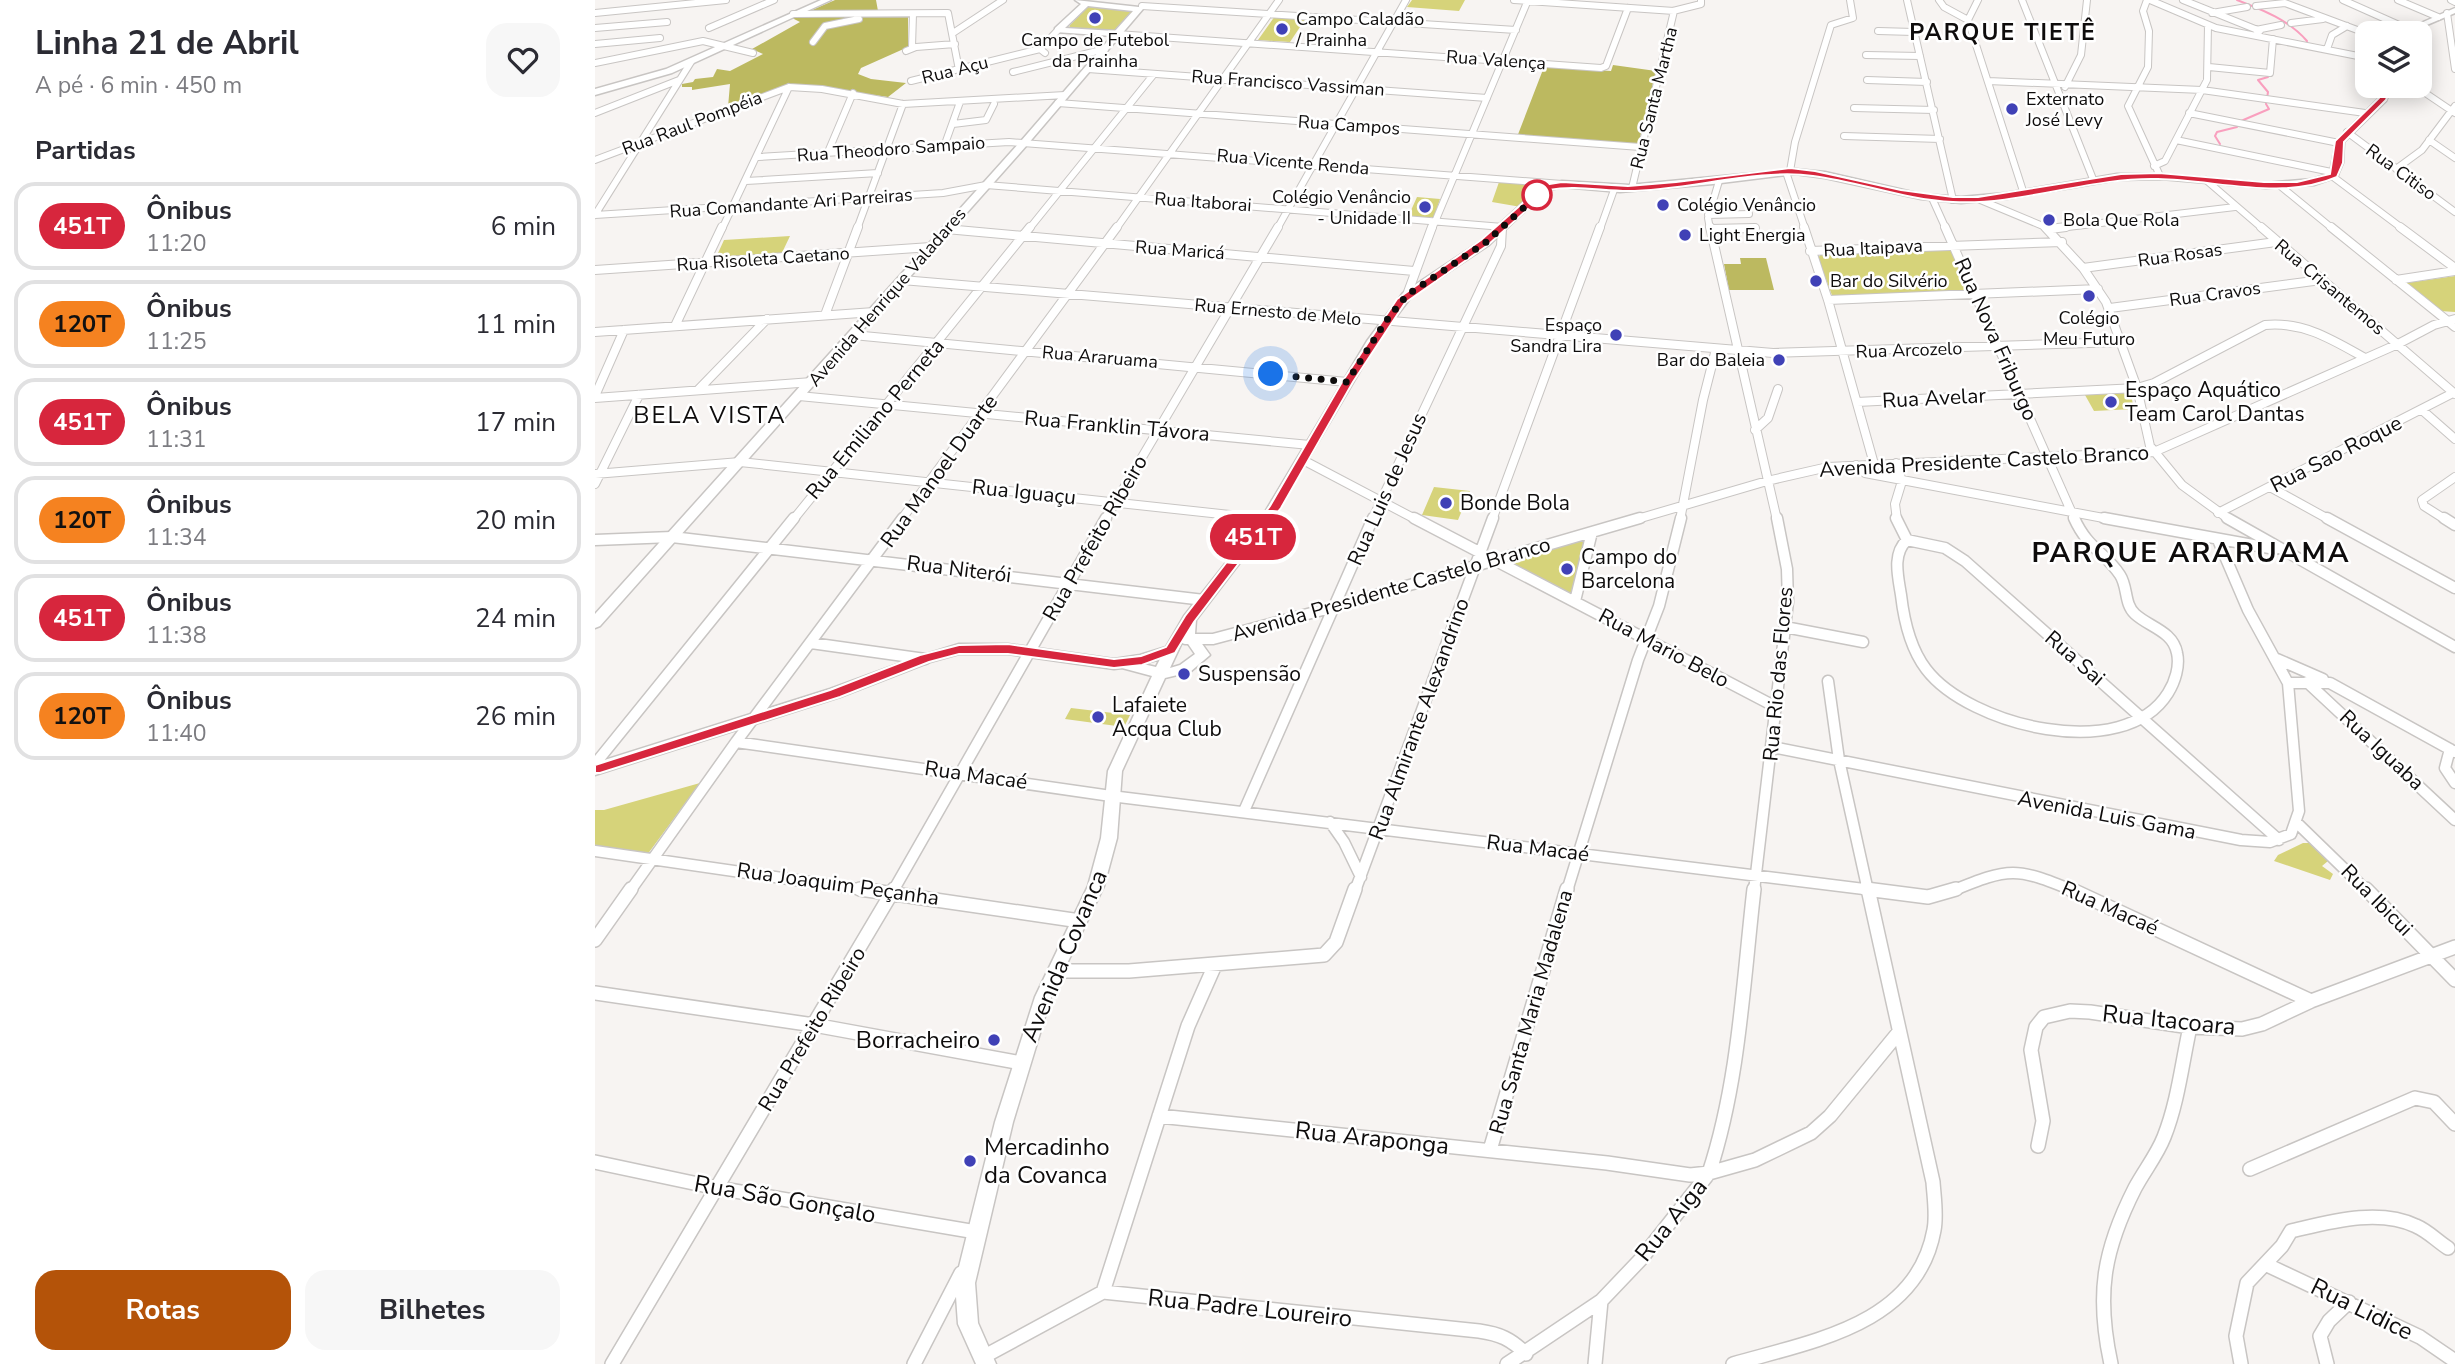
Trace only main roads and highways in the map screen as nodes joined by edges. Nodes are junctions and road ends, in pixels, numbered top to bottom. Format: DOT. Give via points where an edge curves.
graph roads {
  1 [pos="827,0"];
  2 [pos="1083,2"];
  3 [pos="1143,5"];
  4 [pos="2451,12"];
  5 [pos="2429,21"];
  6 [pos="1117,34"];
  7 [pos="595,92"];
  8 [pos="2383,98"];
  9 [pos="1581,187"];
  10 [pos="1530,202"];
  11 [pos="597,619"];
  12 [pos="1189,619"];
  13 [pos="1173,646"];
  14 [pos="1122,664"];
  15 [pos="1160,673"];
  16 [pos="595,767"];
  17 [pos="984,1361"];
  1 -- 7 [label="main road" via="691,62"];
  2 -- 3 [label="main road"];
  2 -- 6 [label="main road, Rua Valença" via="1058,30"];
  3 -- 6 [label="main road, Avenida Henrique Valadares"];
  4 -- 5 [label="main road"];
  6 -- 11 [label="main road, Avenida Henrique Valadares"];
  8 -- 9 [label="main road" via="2339,144 2334,175 2309,183 2206,180 2157,171 1953,200 1788,171 1702,183"];
  9 -- 10 [label="main road"];
  9 -- 10 [label="main road" via="1562,184 1543,189"];
  10 -- 12 [label="main road, Avenida Covanca" via="1485,243 1407,295 1347,382 1267,519"];
  12 -- 13 [label="main road, Avenida Covanca"];
  12 -- 15 [label="main road" via="1187,630 1203,655 1186,670"];
  13 -- 14 [label="main road"];
  13 -- 15 [label="main road, Avenida Covanca"];
  14 -- 15 [label="main road"];
  14 -- 16 [label="main road" via="977,647 925,659 835,693"];
  15 -- 17 [label="main road, Avenida Covanca" via="1120,758 1105,859 1032,1027 969,1256 965,1303 968,1324"];
}
